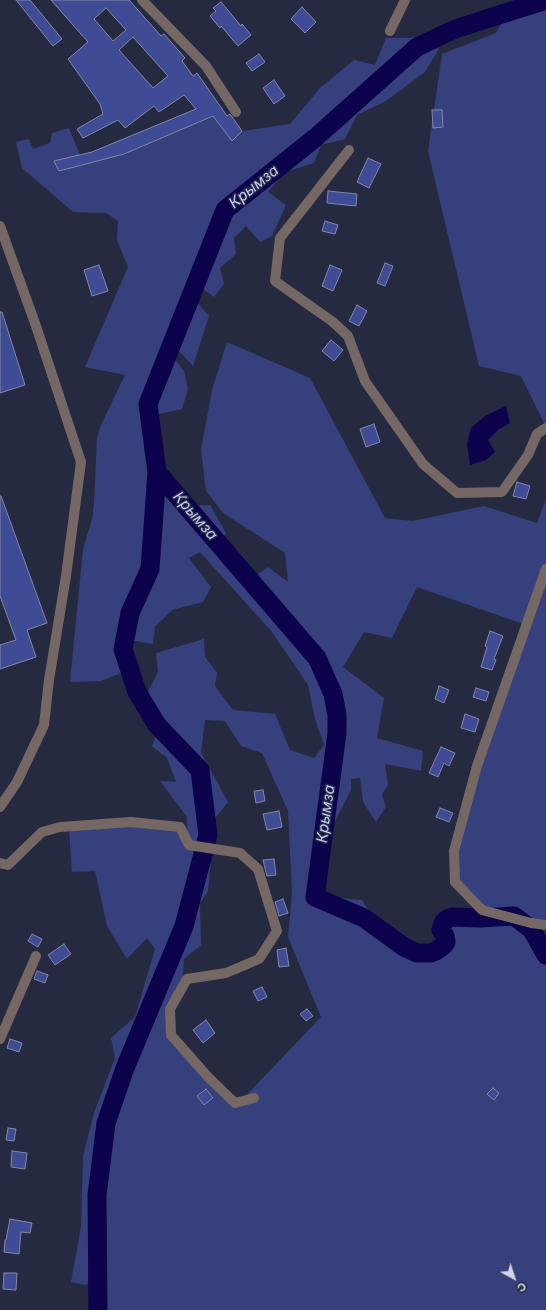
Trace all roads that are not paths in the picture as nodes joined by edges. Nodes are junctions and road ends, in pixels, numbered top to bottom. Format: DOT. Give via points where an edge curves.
graph roads {
  1 [pos="142,0"];
  2 [pos="404,0"];
  3 [pos="390,31"];
  4 [pos="236,112"];
  5 [pos="349,150"];
  6 [pos="0,226"];
  7 [pos="546,428"];
  8 [pos="546,569"];
  9 [pos="0,807"];
  10 [pos="0,864"];
  11 [pos="546,925"];
  12 [pos="36,956"];
  13 [pos="0,1039"];
  14 [pos="254,1098"];
  1 -- 4 [label="street" via="206,66"];
  2 -- 3 [label="street"];
  5 -- 7 [label="street" via="280,238 275,281 333,322 348,336 365,380 424,464 457,493 502,492 528,455 537,434"];
  6 -- 9 [label="street" via="81,462 44,725 17,782"];
  8 -- 11 [label="street" via="477,766 454,851 455,882 482,910"];
  10 -- 14 [label="street" via="8,864 42,832 60,827 131,822 180,827 189,845 240,853 258,869 277,931 259,959 226,973 187,979 170,1009 171,1035 208,1077 235,1103"];
  12 -- 13 [label="street"];
}
